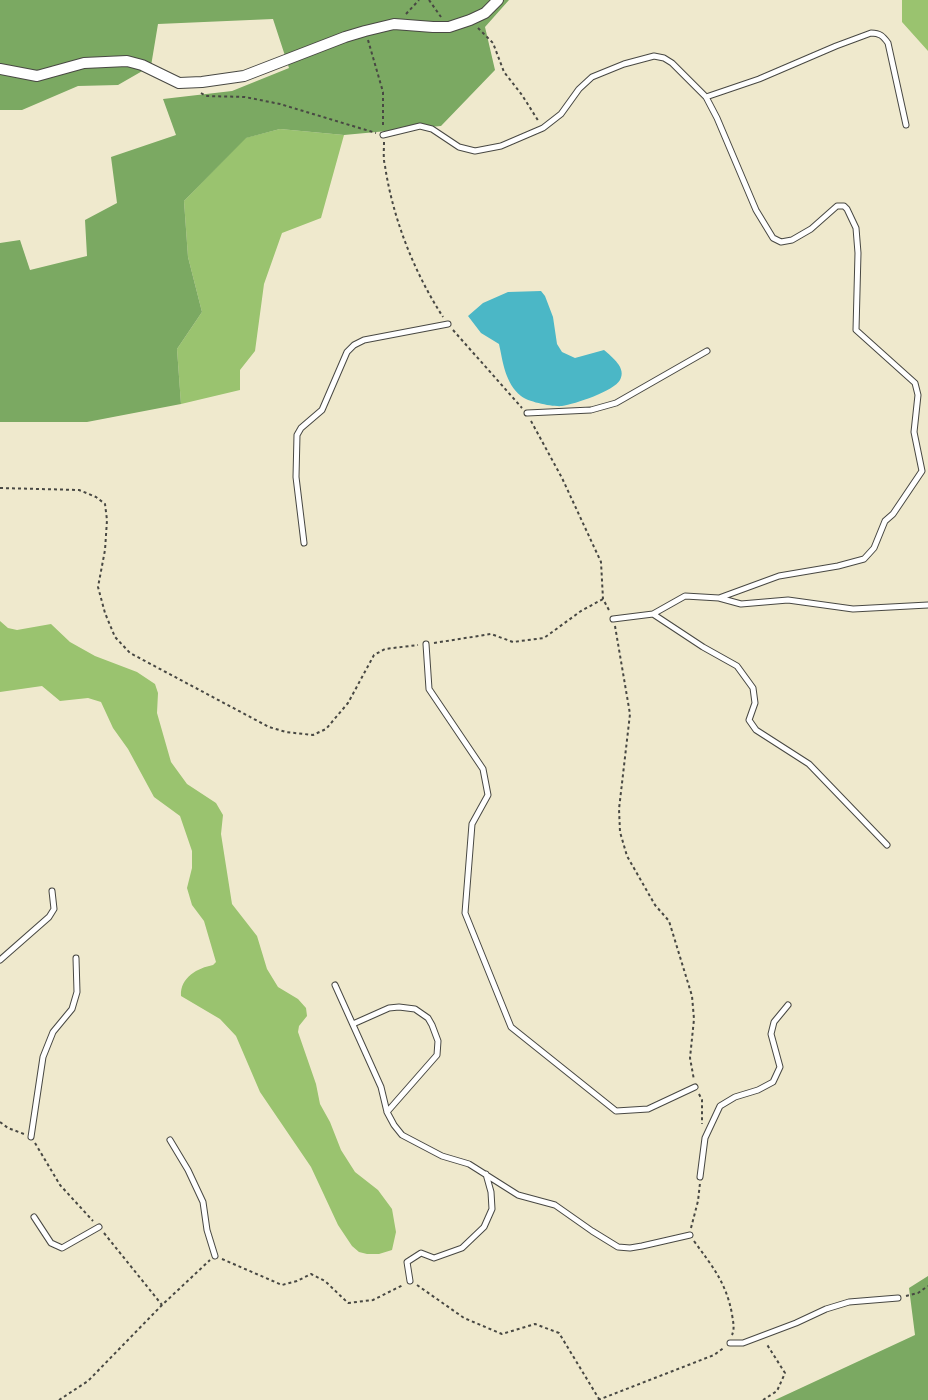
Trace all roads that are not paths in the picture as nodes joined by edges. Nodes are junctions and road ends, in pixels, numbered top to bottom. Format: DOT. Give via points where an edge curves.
graph roads {
  1 [pos="498,0"];
  2 [pos="0,68"];
  3 [pos="706,97"];
  4 [pos="906,125"];
  5 [pos="383,135"];
  6 [pos="448,324"];
  7 [pos="707,351"];
  8 [pos="527,413"];
  9 [pos="304,543"];
  10 [pos="719,598"];
  11 [pos="928,605"];
  12 [pos="653,614"];
  13 [pos="613,618"];
  14 [pos="426,644"];
  15 [pos="887,845"];
  16 [pos="52,891"];
  17 [pos="76,958"];
  18 [pos="0,960"];
  19 [pos="335,985"];
  20 [pos="788,1005"];
  21 [pos="353,1024"];
  22 [pos="695,1087"];
  23 [pos="387,1112"];
  24 [pos="31,1137"];
  25 [pos="170,1140"];
  26 [pos="486,1174"];
  27 [pos="700,1177"];
  28 [pos="34,1217"];
  29 [pos="99,1227"];
  30 [pos="690,1235"];
  31 [pos="215,1256"];
  32 [pos="410,1281"];
  33 [pos="898,1298"];
  34 [pos="730,1343"];
  1 -- 2 [label="street" via="485,13 449,26 394,24 345,37 244,76 202,82 178,82 142,65 127,61 84,63 38,76"];
  3 -- 4 [label="lane" via="759,79 864,35 877,33 888,43"];
  3 -- 5 [label="lane" via="672,63 654,56 592,76 561,114 543,128 501,146 475,150 459,147 432,129 420,126"];
  3 -- 10 [label="lane" via="756,210 773,238 781,242 792,240 811,229 837,206 844,206 847,209 856,228 858,253 856,330 915,383 918,395 914,432 922,472 893,514 884,521 874,548 864,559 779,576"];
  6 -- 9 [label="lane" via="364,340 347,352 322,410 297,434 296,477"];
  7 -- 8 [label="lane" via="616,403 591,410"];
  10 -- 11 [label="lane" via="741,604 788,600 853,609"];
  10 -- 12 [label="lane" via="685,596"];
  12 -- 13 [label="lane"];
  12 -- 15 [label="lane" via="736,666 753,688 755,703 749,720 756,730 809,764"];
  14 -- 22 [label="lane" via="429,688 483,769 488,795 472,824 465,913 511,1027 616,1111 648,1109"];
  16 -- 18 [label="lane" via="54,909 49,917"];
  17 -- 24 [label="lane" via="77,992 72,1009 53,1032 44,1057"];
  19 -- 21 [label="lane"];
  20 -- 27 [label="lane" via="774,1022 771,1034 780,1066 773,1082 735,1097 720,1106 705,1138"];
  21 -- 23 [label="lane" via="381,1087"];
  21 -- 23 [label="lane" via="389,1008 399,1007 415,1009 428,1018 432,1025 438,1041 437,1055"];
  23 -- 26 [label="lane" via="402,1135 442,1156 469,1164"];
  25 -- 31 [label="lane" via="203,1202 207,1230"];
  26 -- 30 [label="lane" via="518,1195 555,1205 618,1247 642,1246"];
  26 -- 32 [label="lane" via="492,1209 484,1227 462,1248 434,1258 421,1253 406,1262"];
  28 -- 29 [label="lane" via="51,1244 62,1248"];
  33 -- 34 [label="lane" via="849,1302 743,1343"];
}
